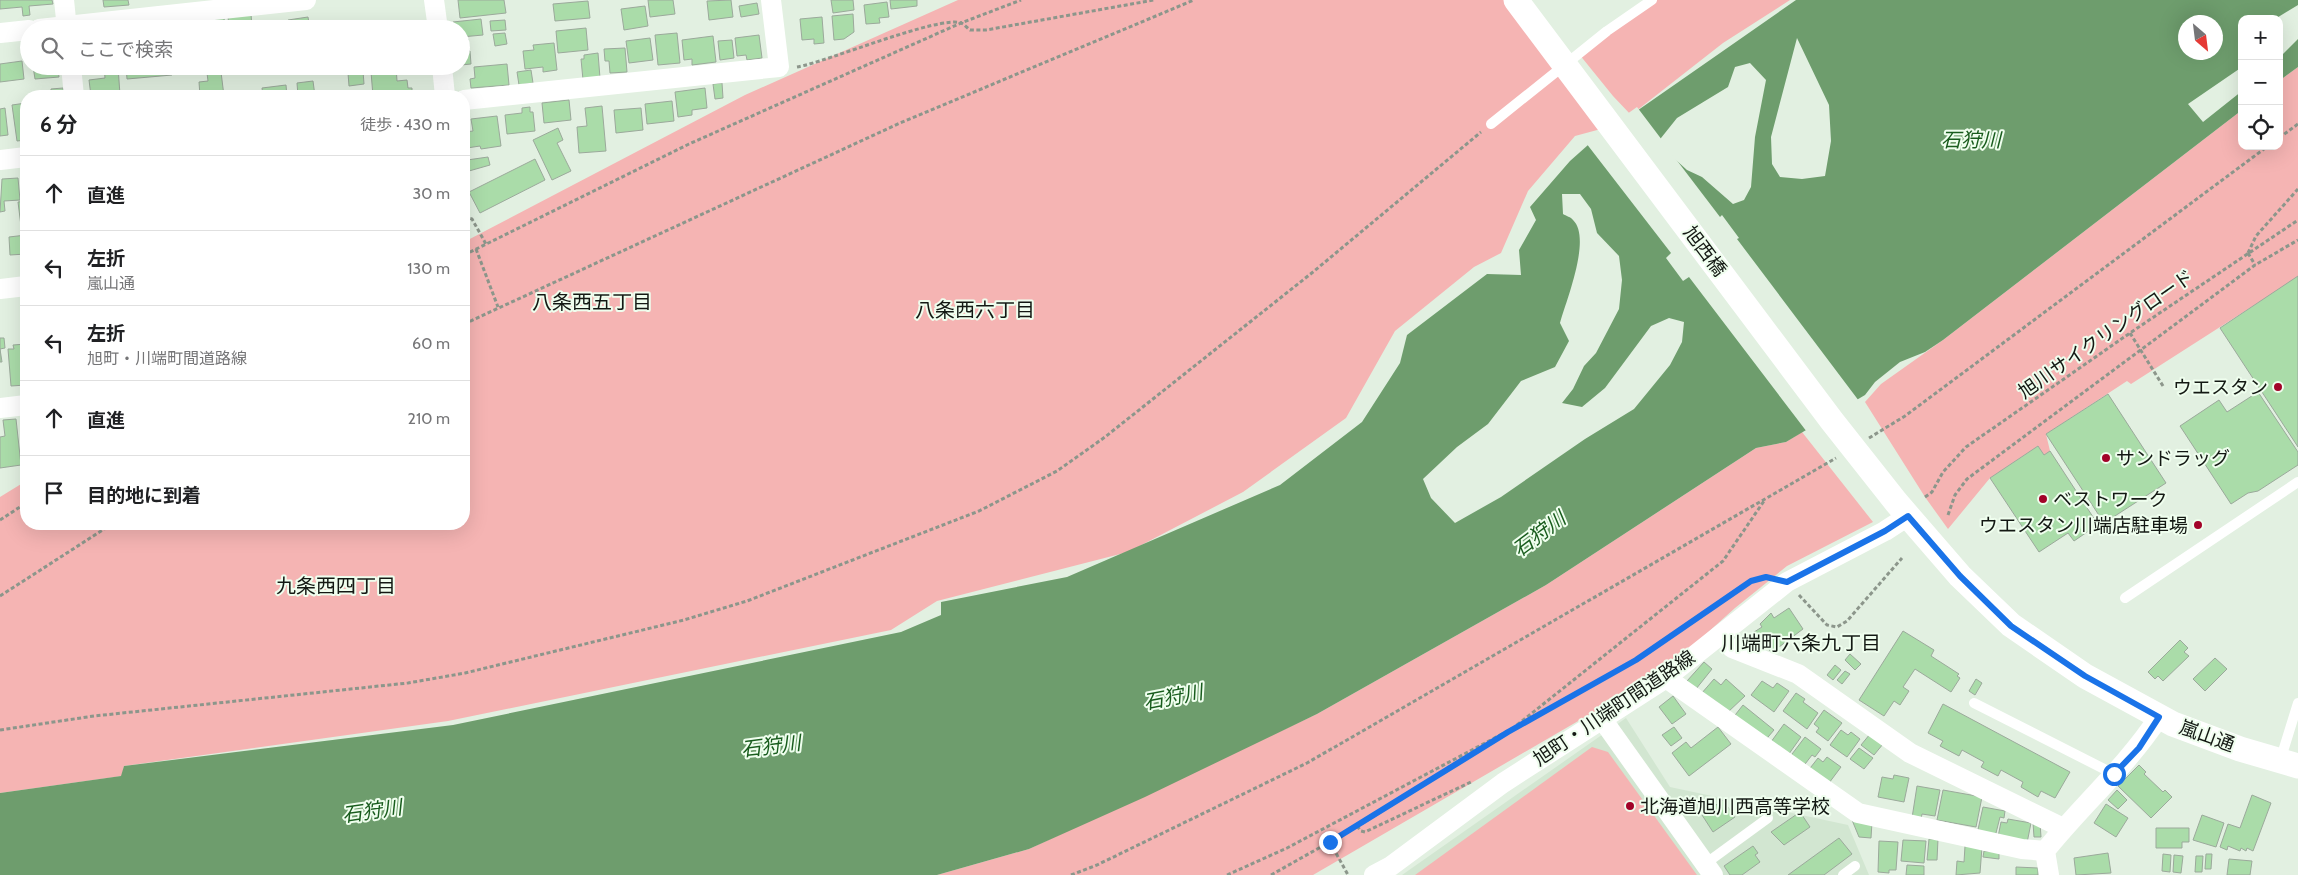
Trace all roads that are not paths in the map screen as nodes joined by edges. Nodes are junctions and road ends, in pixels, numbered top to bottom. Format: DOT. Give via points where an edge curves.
graph roads {
  1 [pos="64,0"];
  2 [pos="306,0"];
  3 [pos="434,0"];
  4 [pos="771,0"];
  5 [pos="1516,0"];
  6 [pos="1652,0"];
  7 [pos="66,20"];
  8 [pos="129,20"];
  9 [pos="437,20"];
  10 [pos="20,31"];
  11 [pos="0,33"];
  12 [pos="72,75"];
  13 [pos="443,75"];
  14 [pos="73,90"];
  15 [pos="444,90"];
  16 [pos="470,99"];
  17 [pos="1491,124"];
  18 [pos="20,158"];
  19 [pos="0,160"];
  20 [pos="20,287"];
  21 [pos="0,289"];
  22 [pos="20,406"];
  23 [pos="0,408"];
  24 [pos="2298,482"];
  25 [pos="1902,509"];
  26 [pos="2125,598"];
  27 [pos="1732,648"];
  28 [pos="1666,678"];
  29 [pos="1974,703"];
  30 [pos="2298,703"];
  31 [pos="2159,717"];
  32 [pos="1602,719"];
  33 [pos="2289,763"];
  34 [pos="2114,774"];
  35 [pos="1768,818"];
  36 [pos="2063,828"];
  37 [pos="2045,851"];
  38 [pos="1855,866"];
  39 [pos="1709,870"];
  40 [pos="1374,875"];
  41 [pos="1842,875"];
  42 [pos="2049,875"];
  1 -- 7 [label="street"];
  2 -- 8 [label="street"];
  3 -- 9 [label="street"];
  4 -- 16 [label="street" via="779,67"];
  5 -- 25 [label="street, 旭西橋" via="1832,421"];
  6 -- 17 [label="lane" via="1607,31"];
  10 -- 11 [label="street"];
  12 -- 14 [label="street"];
  13 -- 15 [label="street"];
  18 -- 19 [label="street"];
  20 -- 21 [label="street"];
  22 -- 23 [label="street"];
  24 -- 26 [label="lane"];
  25 -- 28 [label="street, 旭町・川端町間道路線" via="1885,531 1787,582"];
  25 -- 31 [label="street, 嵐山通" via="1960,576 2011,626 2085,676"];
  27 -- 36 [label="street" via="1798,674 1910,752"];
  28 -- 32 [label="street, 旭町・川端町間道路線"];
  28 -- 37 [label="street" via="1858,813 2022,849"];
  29 -- 34 [label="lane"];
  30 -- 33 [label="lane"];
  31 -- 33 [label="street, 嵐山通" via="2240,749"];
  31 -- 34 [label="street" via="2139,748"];
  32 -- 39 [label="street"];
  32 -- 40 [label="street, 旭町・川端町間道路線" via="1503,783 1392,866"];
  34 -- 36 [label="street"];
  35 -- 39 [label="lane"];
  36 -- 37 [label="street"];
  37 -- 42 [label="street"];
  38 -- 41 [label="lane"];
}
